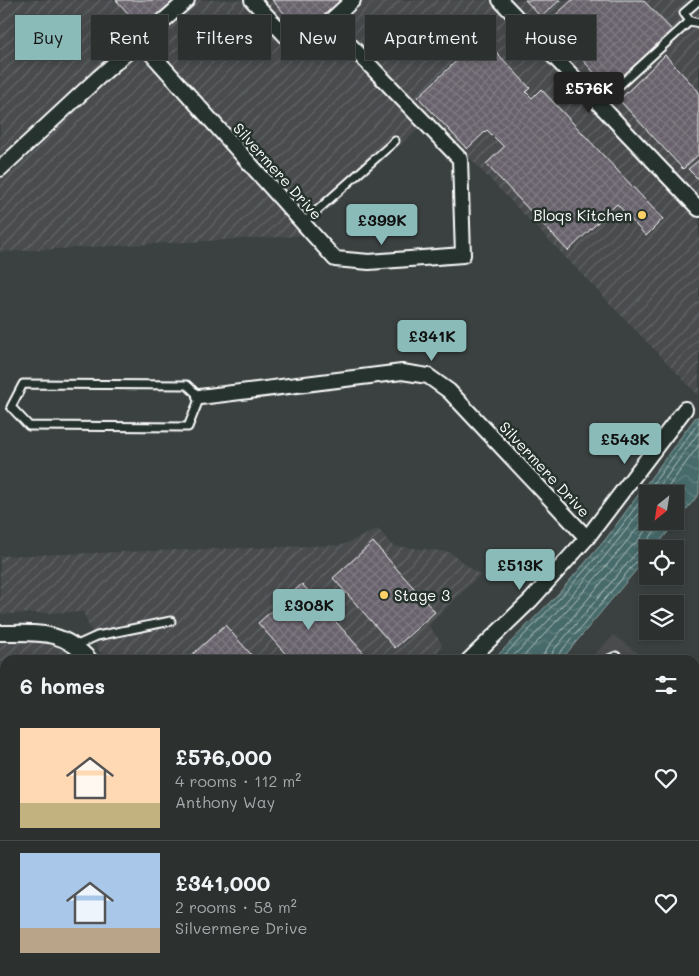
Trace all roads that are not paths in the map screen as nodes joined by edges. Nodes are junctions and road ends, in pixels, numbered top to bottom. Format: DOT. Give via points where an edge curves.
graph roads {
  1 [pos="187,0"];
  2 [pos="252,0"];
  3 [pos="353,0"];
  4 [pos="500,0"];
  5 [pos="699,0"];
  6 [pos="337,15"];
  7 [pos="168,17"];
  8 [pos="690,21"];
  9 [pos="699,23"];
  10 [pos="281,31"];
  11 [pos="355,50"];
  12 [pos="119,60"];
  13 [pos="156,60"];
  14 [pos="599,104"];
  15 [pos="395,142"];
  16 [pos="0,169"];
  17 [pos="699,209"];
  18 [pos="303,223"];
  19 [pos="200,397"];
  20 [pos="685,409"];
  21 [pos="587,538"];
  22 [pos="172,621"];
  23 [pos="0,634"];
  24 [pos="75,646"];
  25 [pos="85,655"];
  26 [pos="474,655"];
  1 -- 7 [label="street"];
  2 -- 10 [label="street"];
  3 -- 6 [label="street"];
  4 -- 14 [label="street"];
  5 -- 8 [label="lane" via="684,13"];
  8 -- 9 [label="lane"];
  8 -- 14 [label="lane"];
  11 -- 18 [label="street, Silvermere Drive" via="460,159 463,255 369,262 336,259"];
  12 -- 16 [label="street"];
  13 -- 18 [label="street, Silvermere Drive"];
  14 -- 17 [label="street"];
  15 -- 18 [label="lane"];
  19 -- 19 [label="lane" via="188,427 29,426 11,407 23,384 187,385"];
  19 -- 21 [label="street, Silvermere Drive" via="402,372 428,376 449,391"];
  20 -- 21 [label="street"];
  21 -- 26 [label="street" via="532,600"];
  22 -- 24 [label="lane" via="97,636"];
  23 -- 24 [label="street" via="42,632 61,637"];
  24 -- 25 [label="street"];
}
